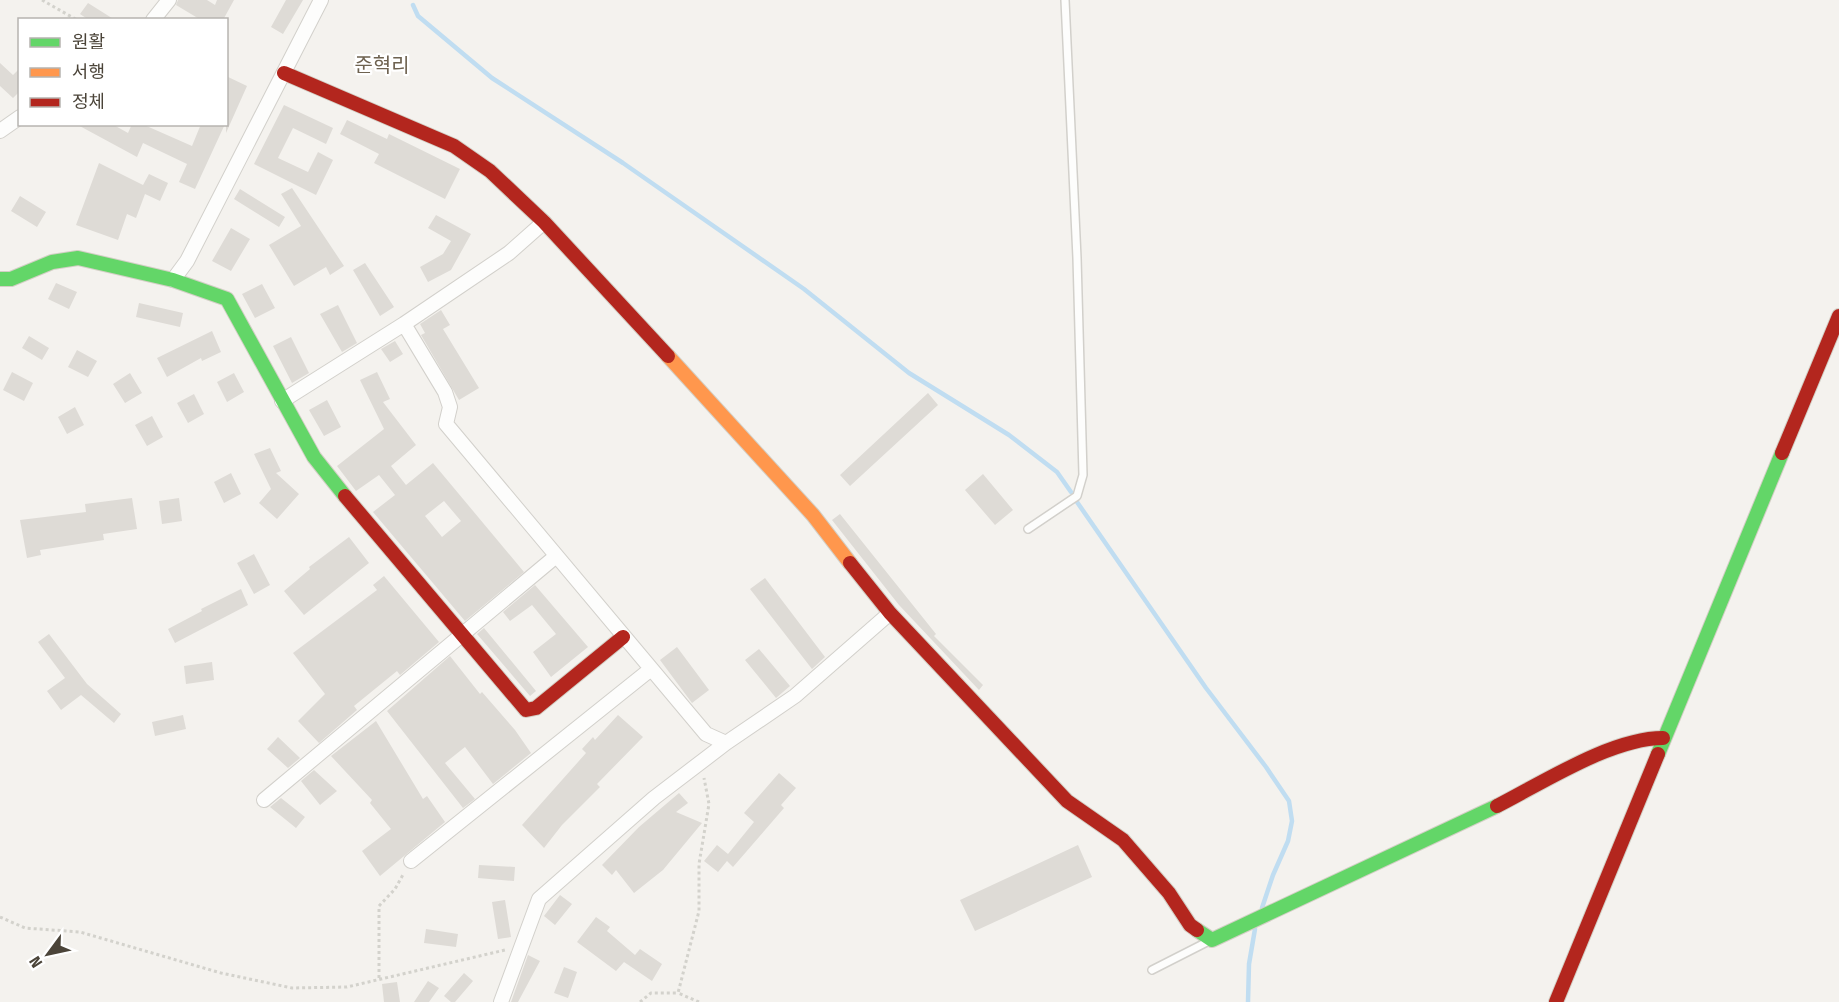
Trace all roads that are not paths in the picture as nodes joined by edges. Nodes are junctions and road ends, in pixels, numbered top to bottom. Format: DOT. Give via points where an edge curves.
graph roads {
  1 [pos="169,0"];
  2 [pos="321,0"];
  3 [pos="1065,0"];
  4 [pos="155,18"];
  5 [pos="284,73"];
  6 [pos="18,118"];
  7 [pos="0,131"];
  8 [pos="544,222"];
  9 [pos="0,279"];
  10 [pos="173,280"];
  11 [pos="1839,316"];
  12 [pos="404,324"];
  13 [pos="282,401"];
  14 [pos="1028,529"];
  15 [pos="555,557"];
  16 [pos="890,613"];
  17 [pos="462,635"];
  18 [pos="623,637"];
  19 [pos="651,669"];
  20 [pos="1663,738"];
  21 [pos="726,742"];
  22 [pos="264,800"];
  23 [pos="411,861"];
  24 [pos="1212,940"];
  25 [pos="1152,970"];
  26 [pos="501,1002"];
  27 [pos="1556,1002"];
  1 -- 4 [label="street"];
  2 -- 5 [label="street"];
  3 -- 14 [label="lane" via="1083,475 1077,496"];
  5 -- 8 [label="street" via="454,146 490,171"];
  5 -- 10 [label="street" via="187,261"];
  6 -- 7 [label="street"];
  8 -- 12 [label="street" via="509,253"];
  8 -- 16 [label="street" via="813,515"];
  9 -- 10 [label="street" via="78,258"];
  10 -- 13 [label="street" via="227,299"];
  11 -- 20 [label="street"];
  12 -- 13 [label="street"];
  12 -- 15 [label="street" via="445,392 450,407 446,424"];
  13 -- 17 [label="street" via="314,457 345,498"];
  15 -- 17 [label="street"];
  15 -- 18 [label="street"];
  16 -- 21 [label="street" via="795,696"];
  16 -- 24 [label="street" via="1068,801 1123,840 1169,893 1190,925"];
  17 -- 18 [label="street" via="526,710 536,708"];
  17 -- 22 [label="street"];
  18 -- 19 [label="street"];
  19 -- 21 [label="street" via="706,734"];
  19 -- 23 [label="street"];
  20 -- 24 [label="street" via="1617,746"];
  20 -- 27 [label="street"];
  21 -- 26 [label="street" via="539,899"];
  24 -- 25 [label="lane"];
}
